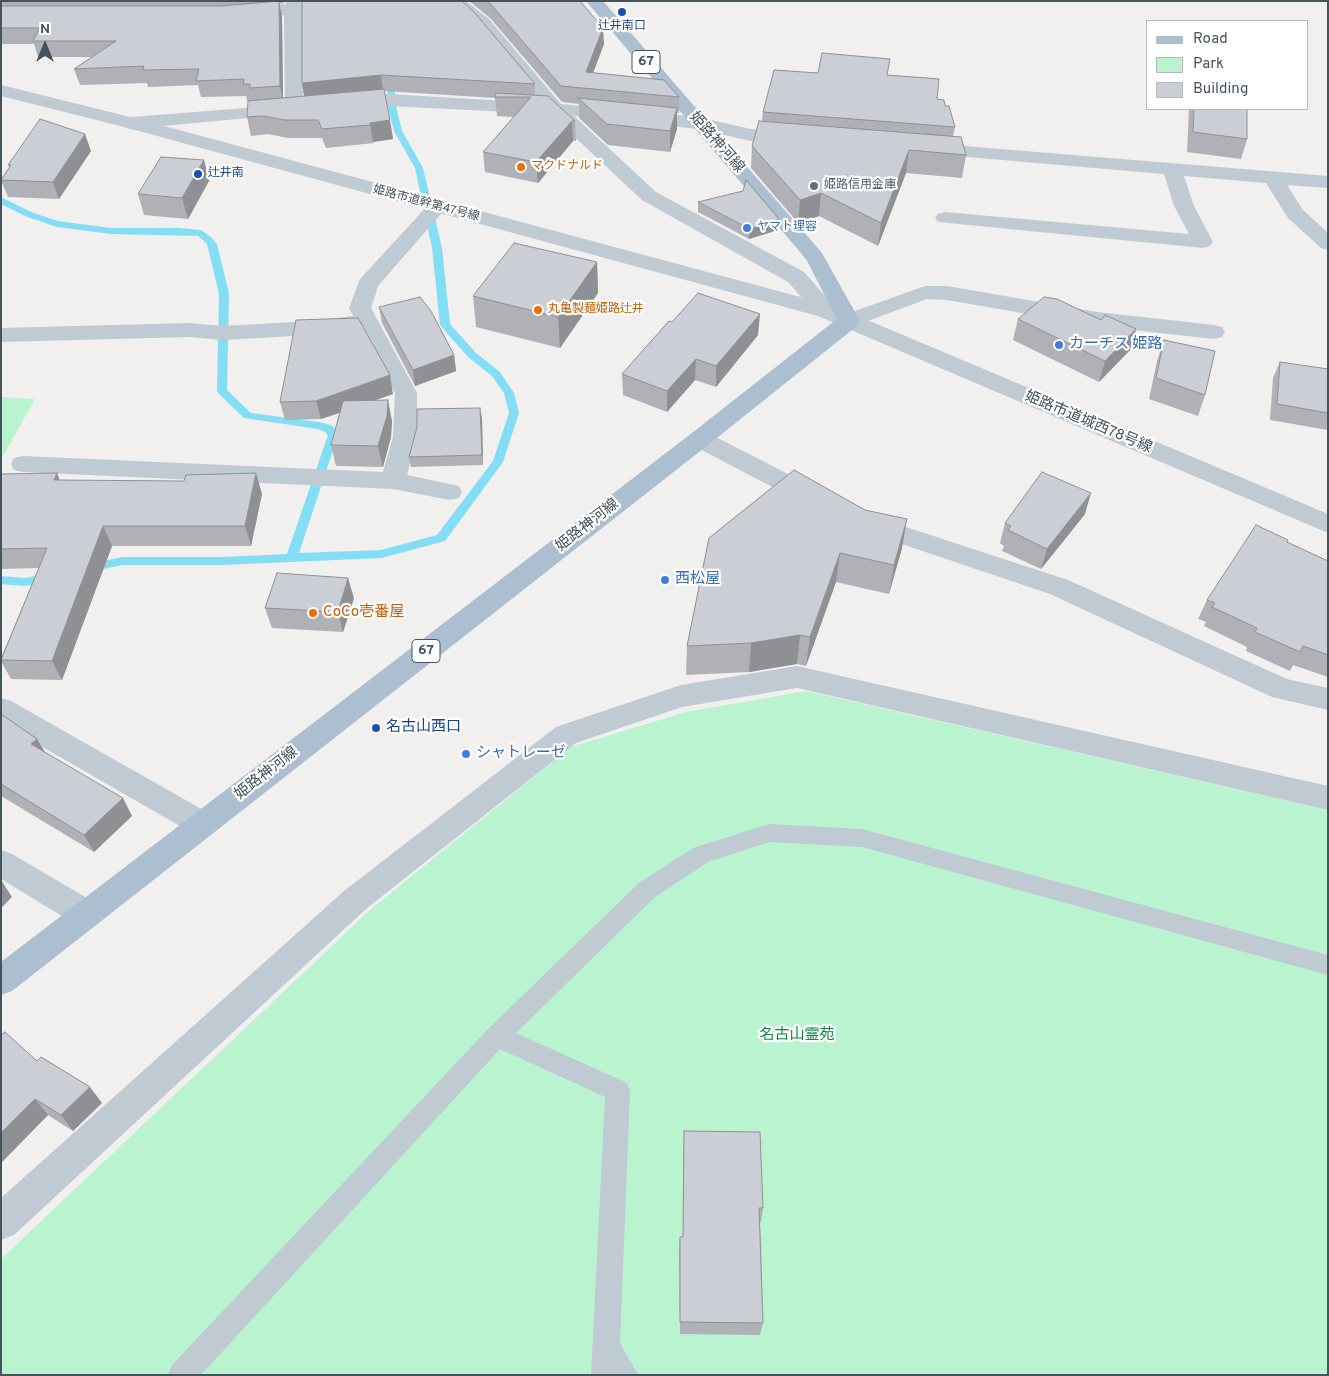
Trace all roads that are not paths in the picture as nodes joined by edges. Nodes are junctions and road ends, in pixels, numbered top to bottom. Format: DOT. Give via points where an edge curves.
graph roads {
  1 [pos="455,1"];
  2 [pos="594,1"];
  3 [pos="294,5"];
  4 [pos="225,15"];
  5 [pos="1,90"];
  6 [pos="332,106"];
  7 [pos="313,107"];
  8 [pos="294,109"];
  9 [pos="555,109"];
  10 [pos="131,123"];
  11 [pos="698,123"];
  12 [pos="810,140"];
  13 [pos="908,148"];
  14 [pos="1172,169"];
  15 [pos="1273,178"];
  16 [pos="1328,182"];
  17 [pos="437,206"];
  18 [pos="945,218"];
  19 [pos="1328,244"];
  20 [pos="838,316"];
  21 [pos="367,321"];
  22 [pos="1214,332"];
  23 [pos="1,335"];
  24 [pos="700,440"];
  25 [pos="23,464"];
  26 [pos="393,481"];
  27 [pos="450,492"];
  28 [pos="1328,524"];
  29 [pos="1328,700"];
  30 [pos="1,709"];
  31 [pos="1328,798"];
  32 [pos="202,824"];
  33 [pos="1,863"];
  34 [pos="86,914"];
  35 [pos="1328,965"];
  36 [pos="1,981"];
  37 [pos="497,1036"];
  38 [pos="1,1222"];
  39 [pos="606,1345"];
  40 [pos="182,1375"];
  41 [pos="605,1375"];
  42 [pos="624,1375"];
  1 -- 9 [label="street" via="483,23"];
  2 -- 11 [label="main road, 姫路神河線 / 67"];
  3 -- 4 [label="street"];
  3 -- 8 [label="street"];
  5 -- 10 [label="street, 姫路市道幹第47号線"];
  6 -- 9 [label="street" via="388,100"];
  7 -- 8 [label="street"];
  8 -- 10 [label="street"];
  9 -- 11 [label="street"];
  9 -- 20 [label="street" via="649,196 796,277"];
  10 -- 17 [label="street, 姫路市道幹第47号線"];
  11 -- 12 [label="street" via="751,135"];
  11 -- 20 [label="main road, 姫路神河線 / 67" via="815,257"];
  13 -- 14 [label="street"];
  14 -- 15 [label="street"];
  14 -- 18 [label="street" via="1184,206 1203,242"];
  15 -- 16 [label="street"];
  15 -- 19 [label="street" via="1295,214"];
  17 -- 20 [label="street, 姫路市道幹第47号線"];
  17 -- 21 [label="street" via="368,284 360,308"];
  20 -- 22 [label="street" via="925,292 1097,319"];
  20 -- 24 [label="main road, 姫路神河線 / 67"];
  20 -- 28 [label="street, 姫路市道城西78号線"];
  21 -- 23 [label="street" via="223,333 189,330"];
  21 -- 26 [label="street" via="406,393 405,438"];
  24 -- 29 [label="street" via="861,522 1059,587 1282,689"];
  24 -- 32 [label="main road, 姫路神河線 / 67"];
  25 -- 26 [label="street"];
  26 -- 27 [label="street"];
  30 -- 32 [label="street"];
  31 -- 38 [label="street" via="797,677 680,696 566,735 354,900"];
  32 -- 34 [label="main road, 姫路神河線 / 67"];
  33 -- 34 [label="street"];
  34 -- 36 [label="main road, 姫路神河線 / 67"];
  35 -- 37 [label="lane" via="862,838 769,833 701,855 647,890"];
  37 -- 39 [label="lane" via="618,1091"];
  37 -- 40 [label="lane"];
  39 -- 41 [label="lane"];
  39 -- 42 [label="lane"];
}
